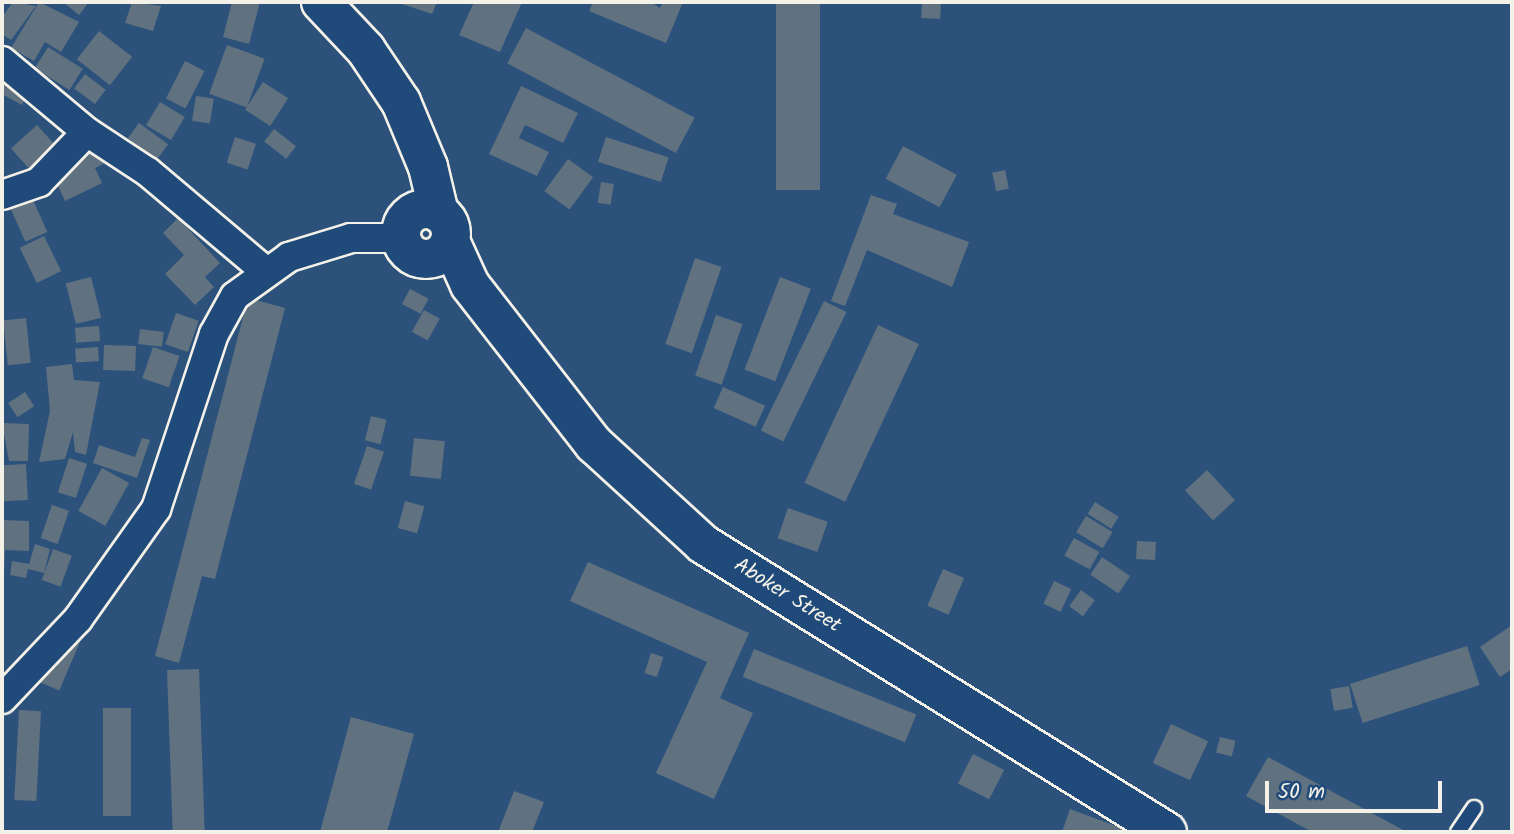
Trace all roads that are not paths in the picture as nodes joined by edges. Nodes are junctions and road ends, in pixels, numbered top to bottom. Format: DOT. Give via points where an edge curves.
graph roads {
  1 [pos="321,2"];
  2 [pos="2,61"];
  3 [pos="87,132"];
  4 [pos="2,195"];
  5 [pos="426,232"];
  6 [pos="265,271"];
  7 [pos="2,699"];
  8 [pos="1474,808"];
  9 [pos="1167,832"];
  10 [pos="1458,832"];
  1 -- 5 [label="main road" via="366,50 401,102 428,167"];
  2 -- 3 [label="street"];
  3 -- 4 [label="street" via="39,182"];
  3 -- 6 [label="street" via="148,172"];
  5 -- 6 [label="street" via="351,238"];
  5 -- 9 [label="main road, Aboker Street" via="594,444 703,544"];
  6 -- 7 [label="street" via="235,296 214,334 156,509 78,619"];
  8 -- 10 [label="lane"];
}
